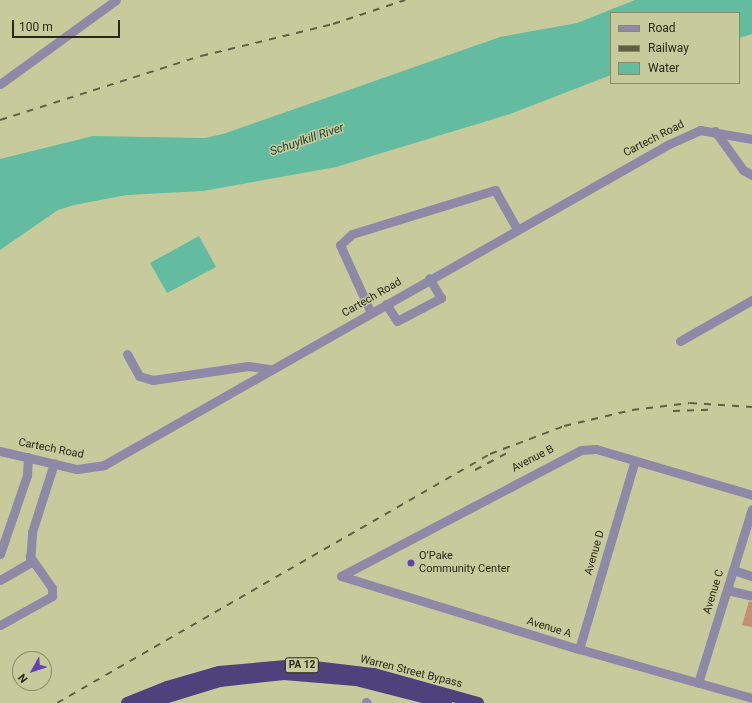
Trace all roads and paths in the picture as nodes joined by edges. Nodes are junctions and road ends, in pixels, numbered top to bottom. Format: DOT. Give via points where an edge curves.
graph roads {
  1 [pos="116,0"];
  2 [pos="0,84"];
  3 [pos="716,131"];
  4 [pos="752,139"];
  5 [pos="752,175"];
  6 [pos="517,229"];
  7 [pos="429,278"];
  8 [pos="752,300"];
  9 [pos="386,304"];
  10 [pos="370,313"];
  11 [pos="680,342"];
  12 [pos="127,354"];
  13 [pos="269,369"];
  14 [pos="0,451"];
  15 [pos="28,457"];
  16 [pos="54,463"];
  17 [pos="634,463"];
  18 [pos="752,495"];
  19 [pos="752,509"];
  20 [pos="0,554"];
  21 [pos="30,556"];
  22 [pos="733,570"];
  23 [pos="341,576"];
  24 [pos="752,576"];
  25 [pos="0,580"];
  26 [pos="727,590"];
  27 [pos="752,596"];
  28 [pos="0,625"];
  29 [pos="579,650"];
  30 [pos="698,683"];
  31 [pos="752,698"];
  32 [pos="127,703"];
  33 [pos="148,703"];
  34 [pos="446,703"];
  35 [pos="478,703"];
  1 -- 2 [label="street"];
  3 -- 4 [label="street, Cartech Road"];
  3 -- 5 [label="street" via="743,170"];
  3 -- 6 [label="street, Cartech Road" via="700,130 669,144"];
  6 -- 7 [label="street, Cartech Road"];
  6 -- 10 [label="street" via="495,190 352,234 340,245"];
  7 -- 9 [label="street, Cartech Road"];
  7 -- 9 [label="street" via="441,298 398,322"];
  8 -- 11 [label="street"];
  9 -- 10 [label="street, Cartech Road"];
  10 -- 13 [label="street, Cartech Road"];
  12 -- 13 [label="street" via="139,376 153,380 227,368"];
  13 -- 16 [label="street, Cartech Road" via="104,465 77,469"];
  14 -- 15 [label="street, Cartech Road"];
  15 -- 16 [label="street, Cartech Road"];
  15 -- 20 [label="street" via="27,475"];
  16 -- 21 [label="street" via="32,532"];
  17 -- 18 [label="street, Avenue B"];
  17 -- 23 [label="street, Avenue B" via="596,449 581,450 555,460"];
  17 -- 29 [label="street, Avenue D"];
  19 -- 22 [label="street, Avenue C"];
  21 -- 25 [label="street" via="30,563"];
  21 -- 28 [label="street" via="52,588 52,596"];
  22 -- 24 [label="street"];
  22 -- 26 [label="street, Avenue C"];
  23 -- 29 [label="street, Avenue A"];
  26 -- 27 [label="street"];
  26 -- 30 [label="street, Avenue C"];
  29 -- 30 [label="street, Avenue A"];
  30 -- 31 [label="street, Avenue A"];
  32 -- 35 [label="highway, Warren Street Bypass / PA 12" via="167,687 219,672 298,665 374,674"];
  33 -- 34 [label="highway, Warren Street Bypass / PA 12" via="220,681 284,674 356,680"];
}
